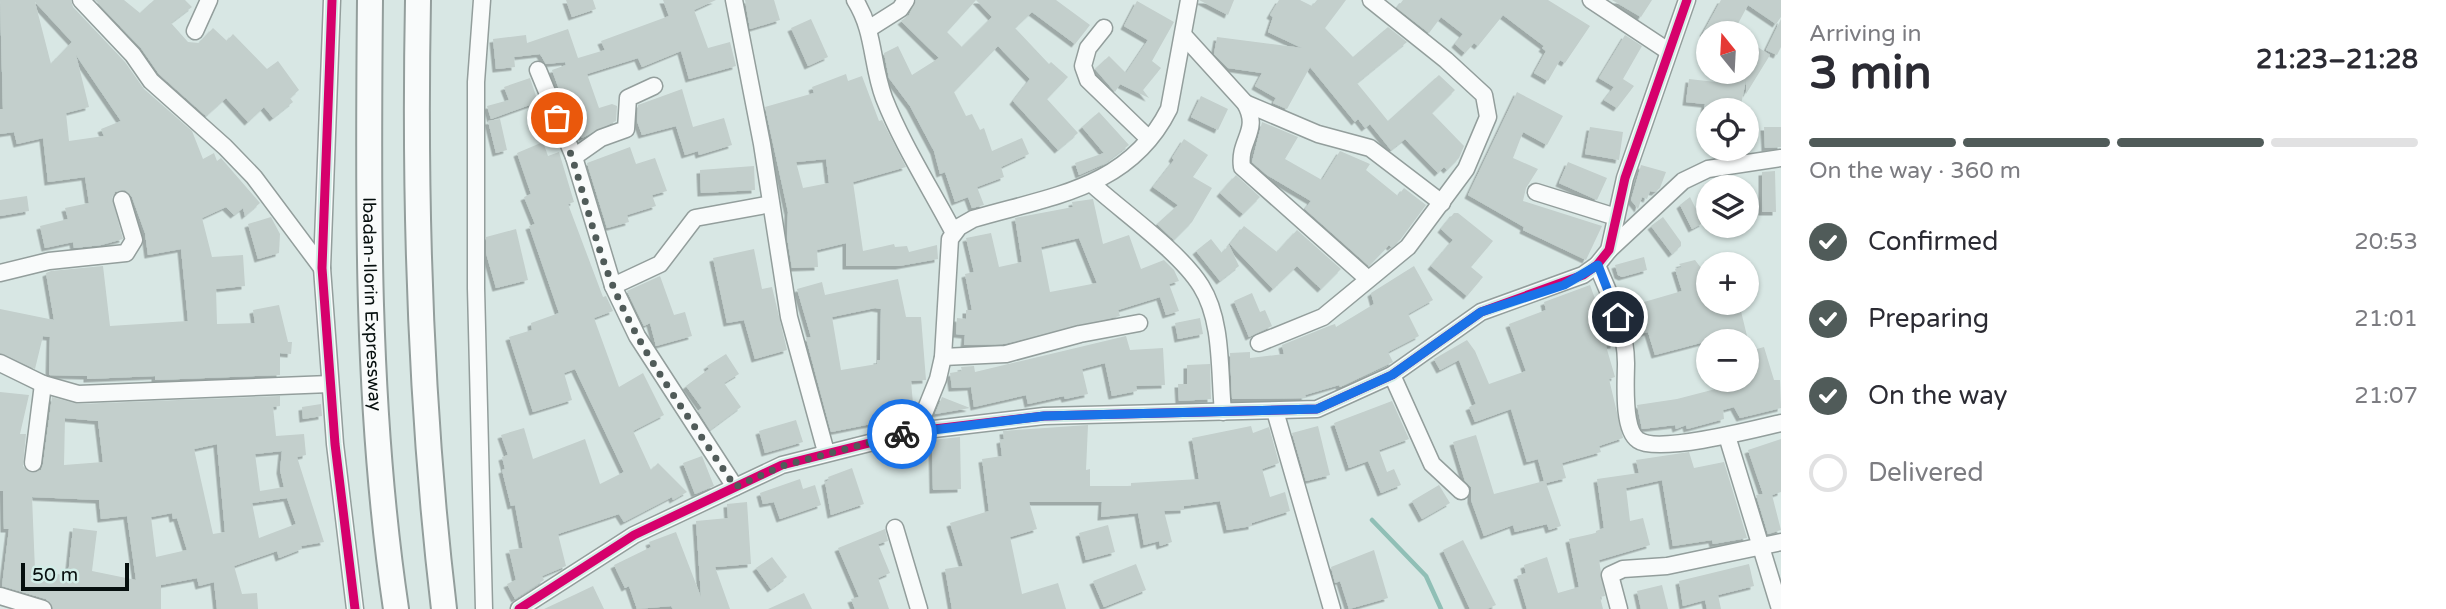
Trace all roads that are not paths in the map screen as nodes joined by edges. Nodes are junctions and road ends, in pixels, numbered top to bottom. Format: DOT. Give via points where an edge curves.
graph roads {
  1 [pos="81,0"];
  2 [pos="209,0"];
  3 [pos="332,0"];
  4 [pos="370,0"];
  5 [pos="418,0"];
  6 [pos="482,0"];
  7 [pos="734,0"];
  8 [pos="855,0"];
  9 [pos="906,0"];
  10 [pos="1189,0"];
  11 [pos="1371,0"];
  12 [pos="1591,0"];
  13 [pos="1687,0"];
  14 [pos="99,6"];
  15 [pos="870,28"];
  16 [pos="1104,28"];
  17 [pos="195,31"];
  18 [pos="1184,36"];
  19 [pos="1668,51"];
  20 [pos="538,70"];
  21 [pos="654,86"];
  22 [pos="1245,103"];
  23 [pos="1149,139"];
  24 [pos="574,157"];
  25 [pos="1781,158"];
  26 [pos="1092,184"];
  27 [pos="1536,192"];
  28 [pos="122,200"];
  29 [pos="1442,203"];
  30 [pos="771,204"];
  31 [pos="1616,217"];
  32 [pos="954,233"];
  33 [pos="1609,250"];
  34 [pos="1598,265"];
  35 [pos="322,268"];
  36 [pos="0,273"];
  37 [pos="1368,279"];
  38 [pos="613,286"];
  39 [pos="1139,323"];
  40 [pos="1259,343"];
  41 [pos="943,356"];
  42 [pos="0,363"];
  43 [pos="1392,375"];
  44 [pos="43,384"];
  45 [pos="330,384"];
  46 [pos="1275,411"];
  47 [pos="1223,412"];
  48 [pos="1781,423"];
  49 [pos="917,431"];
  50 [pos="1727,436"];
  51 [pos="826,452"];
  52 [pos="33,463"];
  53 [pos="735,487"];
  54 [pos="1461,491"];
  55 [pos="895,528"];
  56 [pos="1781,542"];
  57 [pos="1762,547"];
  58 [pos="0,596"];
  59 [pos="43,609"];
  60 [pos="355,609"];
  61 [pos="396,609"];
  62 [pos="444,609"];
  63 [pos="484,609"];
  64 [pos="519,609"];
  65 [pos="919,609"];
  66 [pos="1332,609"];
  67 [pos="1619,609"];
  68 [pos="1780,609"];
  1 -- 14 [label="street"];
  2 -- 17 [label="street"];
  3 -- 35 [label="street"];
  4 -- 61 [label="highway, Ibadan-Ilorin Expressway" via="369,264 383,500"];
  5 -- 62 [label="highway" via="420,338"];
  6 -- 63 [label="street" via="476,82 476,288"];
  7 -- 30 [label="street"];
  8 -- 15 [label="street"];
  9 -- 15 [label="street"];
  10 -- 18 [label="street"];
  11 -- 29 [label="street" via="1446,60 1484,95 1488,105 1488,117 1466,170"];
  12 -- 19 [label="street"];
  13 -- 19 [label="street"];
  14 -- 35 [label="street" via="151,81 254,177"];
  15 -- 32 [label="street" via="869,41 884,98"];
  16 -- 23 [label="street" via="1088,48 1083,66 1088,80"];
  18 -- 22 [label="street"];
  18 -- 23 [label="street" via="1174,94 1161,125"];
  19 -- 31 [label="street"];
  20 -- 24 [label="street"];
  21 -- 24 [label="street" via="628,98 626,129 601,138"];
  22 -- 29 [label="street" via="1318,134 1370,148"];
  22 -- 37 [label="street" via="1252,116 1250,135 1240,153 1242,167"];
  23 -- 26 [label="street" via="1130,162"];
  24 -- 38 [label="street"];
  25 -- 33 [label="street" via="1708,169 1683,181"];
  26 -- 32 [label="street" via="973,219"];
  26 -- 47 [label="street" via="1202,287 1216,327"];
  27 -- 31 [label="street"];
  28 -- 36 [label="street" via="134,240 126,253 49,261"];
  29 -- 37 [label="street" via="1408,247"];
  30 -- 38 [label="street" via="695,218 660,264"];
  30 -- 51 [label="street" via="792,330"];
  31 -- 33 [label="street"];
  32 -- 41 [label="street" via="947,258"];
  33 -- 34 [label="street"];
  34 -- 43 [label="street" via="1564,285 1481,312"];
  34 -- 50 [label="street" via="1626,347 1626,409 1637,440 1651,445"];
  35 -- 45 [label="street"];
  37 -- 40 [label="street" via="1323,317"];
  38 -- 53 [label="street" via="637,336"];
  39 -- 41 [label="street" via="1006,354"];
  41 -- 49 [label="street"];
  42 -- 44 [label="street"];
  43 -- 46 [label="street" via="1317,409"];
  43 -- 54 [label="street" via="1432,464"];
  44 -- 45 [label="street" via="78,394"];
  44 -- 52 [label="street"];
  45 -- 60 [label="street"];
  46 -- 47 [label="street"];
  46 -- 66 [label="street"];
  47 -- 49 [label="street" via="1044,416"];
  48 -- 50 [label="street"];
  49 -- 51 [label="street"];
  50 -- 57 [label="street"];
  51 -- 53 [label="street"];
  53 -- 64 [label="street" via="634,535"];
  55 -- 65 [label="street"];
  56 -- 57 [label="street"];
  57 -- 67 [label="street" via="1667,566 1623,569 1610,575"];
  57 -- 68 [label="street"];
  58 -- 59 [label="street"];
}
